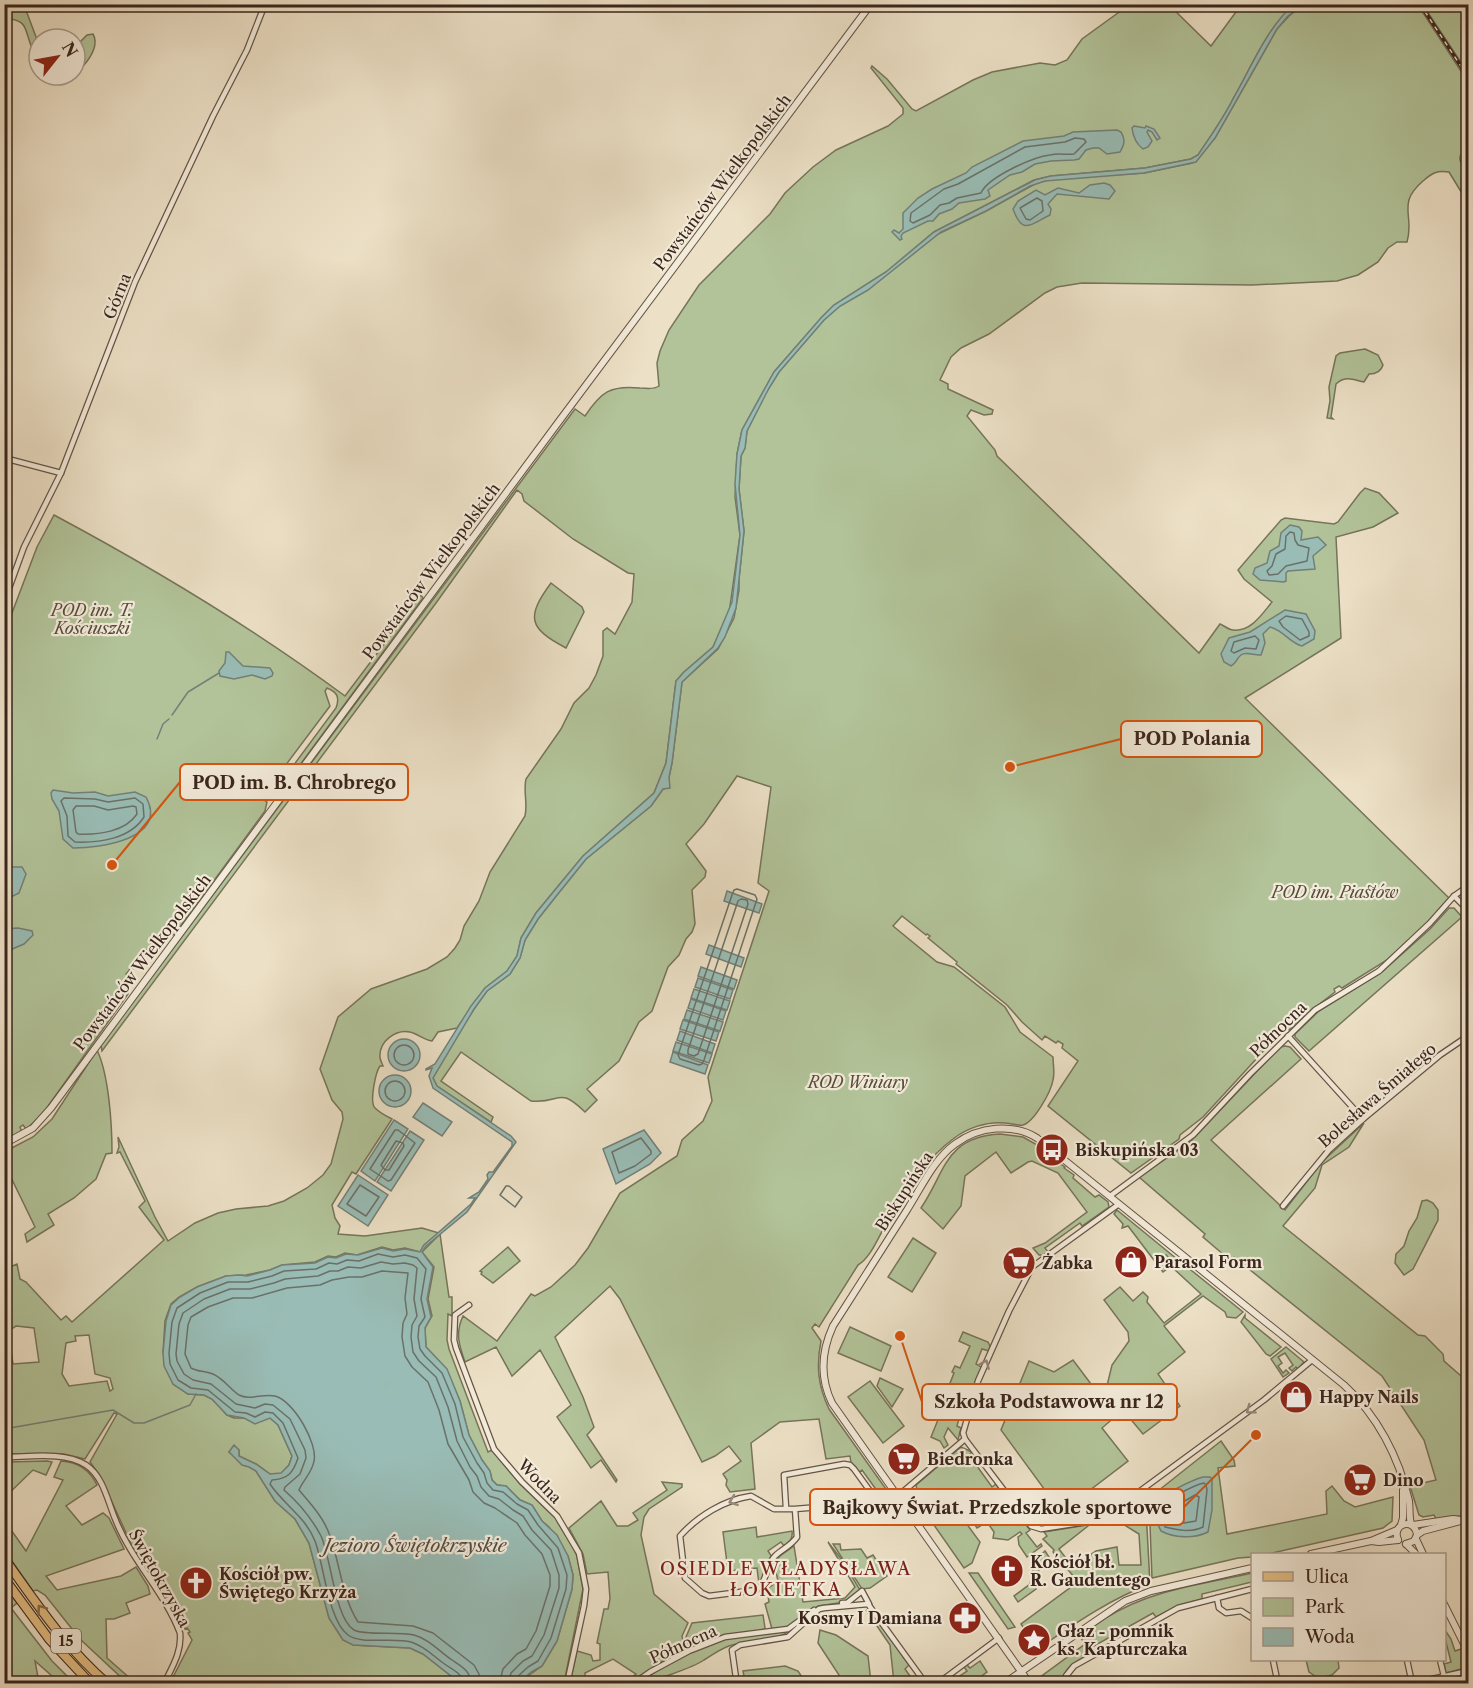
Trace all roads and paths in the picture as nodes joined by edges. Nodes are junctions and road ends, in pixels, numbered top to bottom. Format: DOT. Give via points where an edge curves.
graph roads {
  1 [pos="265,4"];
  2 [pos="871,4"];
  3 [pos="4,458"];
  4 [pos="61,473"];
  5 [pos="4,602"];
  6 [pos="1468,886"];
  7 [pos="1454,896"];
  8 [pos="1468,910"];
  9 [pos="1288,1035"];
  10 [pos="1468,1036"];
  11 [pos="1362,1119"];
  12 [pos="4,1144"];
  13 [pos="1110,1196"];
  14 [pos="1119,1204"];
  15 [pos="1283,1206"];
  16 [pos="469,1305"];
  17 [pos="1312,1360"];
  18 [pos="965,1440"];
  19 [pos="4,1458"];
  20 [pos="1403,1484"];
  21 [pos="897,1494"];
  22 [pos="878,1502"];
  23 [pos="786,1508"];
  24 [pos="795,1509"];
  25 [pos="1465,1520"];
  26 [pos="1412,1525"];
  27 [pos="1399,1527"];
  28 [pos="1416,1537"];
  29 [pos="1398,1540"];
  30 [pos="1371,1541"];
  31 [pos="1406,1544"];
  32 [pos="1316,1553"];
  33 [pos="1415,1553"];
  34 [pos="1423,1553"];
  35 [pos="4,1558"];
  36 [pos="1251,1568"];
  37 [pos="4,1578"];
  38 [pos="1251,1589"];
  39 [pos="1217,1598"];
  40 [pos="869,1604"];
  41 [pos="1446,1608"];
  42 [pos="1251,1617"];
  43 [pos="999,1638"];
  44 [pos="1468,1652"];
  45 [pos="1273,1661"];
  46 [pos="1407,1661"];
  47 [pos="1440,1661"];
  48 [pos="1021,1671"];
  49 [pos="1468,1671"];
  50 [pos="1444,1676"];
  51 [pos="736,1678"];
  52 [pos="91,1683"];
  53 [pos="108,1683"];
  54 [pos="164,1683"];
  55 [pos="567,1683"];
  56 [pos="633,1683"];
  57 [pos="926,1683"];
  58 [pos="937,1683"];
  59 [pos="1003,1683"];
  60 [pos="1030,1683"];
  61 [pos="1066,1683"];
  62 [pos="1278,1683"];
  63 [pos="1411,1683"];
  1 -- 4 [label="street, Górna" via="247,50 135,282"];
  2 -- 12 [label="street, Powstańców Wielkopolskich" via="51,1108 33,1128"];
  3 -- 4 [label="street"];
  4 -- 5 [label="street, Górna" via="24,547"];
  6 -- 7 [label="street, Północna"];
  7 -- 8 [label="street"];
  7 -- 9 [label="street, Północna" via="1379,970 1323,1004"];
  9 -- 11 [label="street"];
  9 -- 13 [label="street, Północna" via="1193,1135"];
  10 -- 11 [label="street, Bolesława Śmiałego"];
  11 -- 15 [label="street, Bolesława Śmiałego" via="1329,1150"];
  13 -- 14 [label="street, Biskupińska"];
  13 -- 21 [label="street, Biskupińska" via="1037,1138 1015,1129 975,1133 955,1144 940,1159 833,1326 823,1358 832,1403"];
  14 -- 17 [label="street, Biskupińska"];
  18 -- 14 [label="street, one-way" via="963,1433 978,1381 1032,1267"];
  16 -- 55 [label="street, Wodna" via="455,1315 454,1340 495,1449 557,1516 575,1544 582,1564 584,1606"];
  17 -- 18 [label="street, one-way" via="1264,1400 1099,1520 1031,1526"];
  17 -- 20 [label="street, Biskupińska" via="1364,1407 1395,1455"];
  18 -- 21 [label="street"];
  19 -- 54 [label="street, Świętokrzyska" via="73,1459 85,1464 97,1477 120,1531 180,1633 180,1648"];
  20 -- 26 [label="street, Biskupińska"];
  20 -- 27 [label="street, Biskupińska" via="1403,1518"];
  21 -- 22 [label="street"];
  21 -- 43 [label="street, Biskupińska"];
  22 -- 23 [label="street" via="854,1469 844,1464 784,1475"];
  22 -- 24 [label="street"];
  23 -- 24 [label="street"];
  23 -- 24 [label="street, one-way" via="769,1508 754,1497 735,1498 689,1526 680,1536 685,1578 709,1596 756,1590 775,1556 798,1537"];
  25 -- 26 [label="street"];
  25 -- 28 [label="street" via="1423,1531"];
  26 -- 27 [label="street"];
  26 -- 28 [label="street"];
  27 -- 29 [label="street"];
  27 -- 30 [label="street"];
  28 -- 31 [label="street"];
  28 -- 34 [label="street"];
  29 -- 30 [label="street"];
  29 -- 31 [label="street"];
  30 -- 32 [label="street"];
  31 -- 33 [label="street"];
  53 -- 35 [label="main road, 15, one-way" via="70,1646"];
  36 -- 48 [label="street" via="1151,1591 1125,1601"];
  37 -- 52 [label="main road, 15" via="60,1652"];
  38 -- 39 [label="street"];
  39 -- 42 [label="street" via="1219,1608 1226,1613 1241,1611"];
  39 -- 61 [label="street" via="1177,1608 1077,1665 1066,1676"];
  40 -- 51 [label="street" via="819,1609 788,1637 740,1645 732,1650"];
  40 -- 56 [label="street, Północna" via="862,1591 847,1603 819,1607 788,1629 725,1637 689,1651"];
  40 -- 57 [label="street"];
  41 -- 44 [label="street"];
  43 -- 48 [label="street, Biskupińska"];
  43 -- 58 [label="street"];
  45 -- 62 [label="street"];
  46 -- 63 [label="street"];
  47 -- 50 [label="street"];
  48 -- 59 [label="street"];
  48 -- 60 [label="street, Biskupińska"];
  49 -- 50 [label="street"];
  50 -- 63 [label="street"];
}
